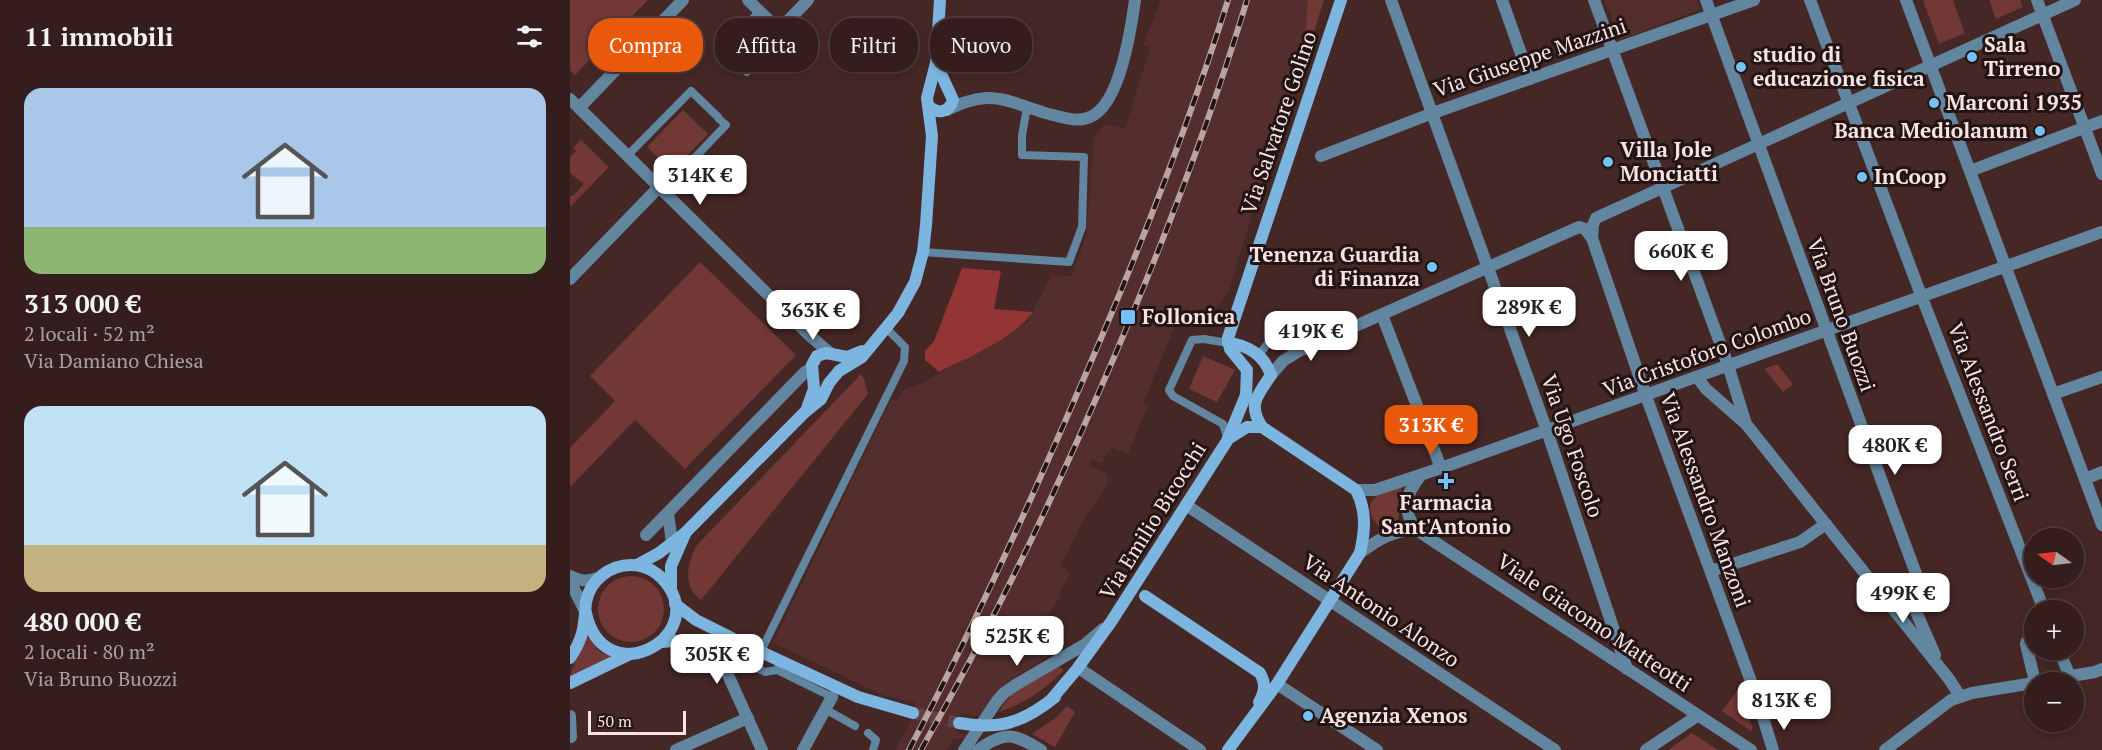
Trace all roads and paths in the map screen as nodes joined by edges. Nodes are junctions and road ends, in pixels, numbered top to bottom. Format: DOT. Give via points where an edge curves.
graph roads {
  1 [pos="683,0"];
  2 [pos="748,0"];
  3 [pos="808,0"];
  4 [pos="940,0"];
  5 [pos="1136,0"];
  6 [pos="1341,0"];
  7 [pos="1391,0"];
  8 [pos="1502,0"];
  9 [pos="1594,0"];
  10 [pos="1706,0"];
  11 [pos="1754,0"];
  12 [pos="1810,0"];
  13 [pos="1906,0"];
  14 [pos="2037,0"];
  15 [pos="2075,0"];
  16 [pos="760,11"];
  17 [pos="1711,15"];
  18 [pos="2043,15"];
  19 [pos="753,18"];
  20 [pos="939,18"];
  21 [pos="1612,50"];
  22 [pos="1930,67"];
  23 [pos="934,72"];
  24 [pos="940,72"];
  25 [pos="1530,79"];
  26 [pos="948,88"];
  27 [pos="928,100"];
  28 [pos="574,104"];
  29 [pos="1848,105"];
  30 [pos="1027,107"];
  31 [pos="946,110"];
  32 [pos="1433,114"];
  33 [pos="2102,121"];
  34 [pos="2084,128"];
  35 [pos="932,136"];
  36 [pos="1760,145"];
  37 [pos="627,156"];
  38 [pos="1321,156"];
  39 [pos="1970,171"];
  40 [pos="2102,174"];
  41 [pos="661,189"];
  42 [pos="1662,189"];
  43 [pos="2102,232"];
  44 [pos="1592,238"];
  45 [pos="923,252"];
  46 [pos="2006,265"];
  47 [pos="1488,269"];
  48 [pos="570,279"];
  49 [pos="1921,295"];
  50 [pos="1382,315"];
  51 [pos="1301,323"];
  52 [pos="886,328"];
  53 [pos="1287,329"];
  54 [pos="1825,330"];
  55 [pos="809,335"];
  56 [pos="1323,341"];
  57 [pos="1233,344"];
  58 [pos="867,348"];
  59 [pos="832,355"];
  60 [pos="1259,355"];
  61 [pos="1728,366"];
  62 [pos="813,368"];
  63 [pos="1248,372"];
  64 [pos="835,375"];
  65 [pos="1271,375"];
  66 [pos="1697,377"];
  67 [pos="2102,377"];
  68 [pos="2053,394"];
  69 [pos="1646,396"];
  70 [pos="806,412"];
  71 [pos="1746,424"];
  72 [pos="1262,427"];
  73 [pos="1547,431"];
  74 [pos="1227,441"];
  75 [pos="1441,468"];
  76 [pos="2102,472"];
  77 [pos="1421,475"];
  78 [pos="2085,478"];
  79 [pos="1356,490"];
  80 [pos="1186,505"];
  81 [pos="668,513"];
  82 [pos="1826,524"];
  83 [pos="2102,525"];
  84 [pos="1416,528"];
  85 [pos="685,533"];
  86 [pos="646,535"];
  87 [pos="672,543"];
  88 [pos="1360,553"];
  89 [pos="637,565"];
  90 [pos="1144,569"];
  91 [pos="1711,571"];
  92 [pos="570,576"];
  93 [pos="598,578"];
  94 [pos="570,581"];
  95 [pos="671,590"];
  96 [pos="1145,596"];
  97 [pos="1330,600"];
  98 [pos="2040,600"];
  99 [pos="1124,602"];
  100 [pos="675,604"];
  101 [pos="1889,604"];
  102 [pos="1913,605"];
  103 [pos="586,614"];
  104 [pos="1111,622"];
  105 [pos="661,642"];
  106 [pos="717,642"];
  107 [pos="746,645"];
  108 [pos="761,651"];
  109 [pos="630,654"];
  110 [pos="570,658"];
  111 [pos="1291,659"];
  112 [pos="779,665"];
  113 [pos="1628,669"];
  114 [pos="2102,669"];
  115 [pos="1083,671"];
  116 [pos="1943,672"];
  117 [pos="1260,673"];
  118 [pos="2084,674"];
  119 [pos="570,682"];
  120 [pos="1276,684"];
  121 [pos="2024,685"];
  122 [pos="1960,696"];
  123 [pos="832,697"];
  124 [pos="1050,701"];
  125 [pos="825,709"];
  126 [pos="913,713"];
  127 [pos="1697,716"];
  128 [pos="570,717"];
  129 [pos="748,718"];
  130 [pos="1250,718"];
  131 [pos="959,723"];
  132 [pos="855,726"];
  133 [pos="868,733"];
  134 [pos="571,736"];
  135 [pos="577,750"];
  136 [pos="676,750"];
  137 [pos="762,750"];
  138 [pos="802,750"];
  139 [pos="873,750"];
  140 [pos="964,750"];
  141 [pos="978,750"];
  142 [pos="1041,750"];
  143 [pos="1200,750"];
  144 [pos="1228,750"];
  145 [pos="1377,750"];
  146 [pos="1555,750"];
  147 [pos="1646,750"];
  148 [pos="1751,750"];
  149 [pos="1773,750"];
  150 [pos="1885,750"];
  1 -- 28 [label="street"];
  2 -- 16 [label="street"];
  3 -- 16 [label="street" via="779,30"];
  4 -- 20 [label="street"];
  5 -- 30 [label="street" via="1121,68 1097,113 1080,120"];
  6 -- 57 [label="street, Via Salvatore Golino" via="1232,327"];
  7 -- 32 [label="street, Via Ugo Foscolo"];
  8 -- 25 [label="street"];
  9 -- 21 [label="street"];
  10 -- 17 [label="street, Via Bruno Buozzi"];
  11 -- 17 [label="street, Via Giuseppe Mazzini"];
  12 -- 29 [label="street, Via Alessandro Serri"];
  13 -- 22 [label="street"];
  14 -- 18 [label="street"];
  15 -- 18 [label="street"];
  16 -- 19 [label="lane"];
  17 -- 21 [label="street, Via Giuseppe Mazzini"];
  17 -- 36 [label="street, Via Bruno Buozzi"];
  18 -- 22 [label="street"];
  18 -- 34 [label="street"];
  21 -- 25 [label="street, Via Giuseppe Mazzini"];
  21 -- 42 [label="street"];
  22 -- 29 [label="street"];
  22 -- 39 [label="street"];
  23 -- 27 [label="street"];
  24 -- 26 [label="street"];
  25 -- 32 [label="street, Via Giuseppe Mazzini"];
  26 -- 27 [label="street" via="936,86"];
  26 -- 31 [label="street" via="953,100"];
  27 -- 31 [label="street" via="934,111"];
  27 -- 35 [label="street"];
  28 -- 37 [label="street"];
  29 -- 36 [label="street"];
  29 -- 49 [label="street, Via Alessandro Serri"];
  30 -- 31 [label="street" via="988,98"];
  30 -- 45 [label="lane" via="1022,155 1084,158 1082,227 1070,262"];
  31 -- 35 [label="street"];
  32 -- 38 [label="street, Via Giuseppe Mazzini"];
  32 -- 47 [label="street, Via Ugo Foscolo"];
  33 -- 34 [label="street"];
  34 -- 39 [label="street"];
  34 -- 40 [label="street"];
  35 -- 45 [label="street"];
  36 -- 42 [label="street"];
  36 -- 54 [label="street, Via Bruno Buozzi"];
  37 -- 41 [label="street"];
  37 -- 41 [label="lane" via="691,91 726,125"];
  39 -- 46 [label="street"];
  41 -- 48 [label="street"];
  41 -- 55 [label="street"];
  42 -- 44 [label="street" via="1596,219"];
  42 -- 61 [label="street"];
  43 -- 46 [label="street, Via Cristoforo Colombo"];
  44 -- 47 [label="street" via="1579,227"];
  44 -- 69 [label="street, Via Alessandro Manzoni"];
  45 -- 52 [label="street" via="912,288"];
  46 -- 49 [label="street, Via Cristoforo Colombo"];
  46 -- 68 [label="street"];
  47 -- 50 [label="street"];
  47 -- 73 [label="street, Via Ugo Foscolo"];
  49 -- 54 [label="street, Via Cristoforo Colombo"];
  49 -- 98 [label="street, Via Alessandro Serri"];
  50 -- 56 [label="street"];
  50 -- 75 [label="street"];
  51 -- 56 [label="lane" via="1314,318"];
  52 -- 58 [label="street"];
  52 -- 108 [label="lane" via="905,347 904,362"];
  53 -- 60 [label="lane" via="1275,334"];
  54 -- 61 [label="street, Via Cristoforo Colombo"];
  54 -- 102 [label="street, Via Bruno Buozzi" via="1921,587"];
  55 -- 59 [label="street"];
  55 -- 62 [label="street"];
  56 -- 65 [label="street" via="1286,359"];
  57 -- 60 [label="street"];
  57 -- 63 [label="street" via="1232,353"];
  57 -- 74 [label="lane" via="1192,340 1169,390 1223,424"];
  58 -- 59 [label="street" via="852,356"];
  58 -- 64 [label="street" via="856,362"];
  59 -- 62 [label="street" via="820,354"];
  59 -- 64 [label="street" via="839,363"];
  60 -- 65 [label="street"];
  61 -- 66 [label="street, Via Cristoforo Colombo"];
  61 -- 71 [label="street"];
  62 -- 64 [label="street" via="822,380"];
  62 -- 70 [label="street" via="813,395"];
  62 -- 81 [label="street"];
  63 -- 65 [label="street" via="1260,378"];
  63 -- 74 [label="street, Via Emilio Bicocchi" via="1246,395"];
  64 -- 70 [label="street" via="821,399"];
  65 -- 72 [label="street" via="1254,408"];
  66 -- 69 [label="street, Via Cristoforo Colombo"];
  66 -- 71 [label="street"];
  67 -- 68 [label="street"];
  68 -- 78 [label="street"];
  69 -- 73 [label="street, Via Cristoforo Colombo"];
  69 -- 91 [label="street, Via Alessandro Manzoni"];
  70 -- 85 [label="street"];
  71 -- 82 [label="street"];
  72 -- 74 [label="street" via="1243,428"];
  72 -- 79 [label="street"];
  73 -- 75 [label="street, Via Cristoforo Colombo"];
  73 -- 113 [label="street, Via Ugo Foscolo"];
  74 -- 80 [label="street, Via Emilio Bicocchi"];
  75 -- 77 [label="street, Via Cristoforo Colombo"];
  76 -- 78 [label="street"];
  77 -- 79 [label="street, Via Cristoforo Colombo" via="1375,490"];
  77 -- 84 [label="street" via="1406,501"];
  78 -- 83 [label="street"];
  79 -- 88 [label="street" via="1365,519"];
  80 -- 90 [label="street, Via Emilio Bicocchi"];
  80 -- 97 [label="street, Via Antonio Alonzo"];
  81 -- 86 [label="street"];
  81 -- 87 [label="street"];
  82 -- 91 [label="street" via="1800,542"];
  82 -- 101 [label="street"];
  84 -- 88 [label="street" via="1386,535"];
  84 -- 113 [label="street, Viale Giacomo Matteotti"];
  85 -- 87 [label="street"];
  85 -- 95 [label="street" via="671,566"];
  87 -- 89 [label="street"];
  88 -- 97 [label="street"];
  89 -- 93 [label="street" via="622,565"];
  89 -- 95 [label="street" via="651,569"];
  90 -- 96 [label="street" via="1141,586"];
  90 -- 99 [label="street, Via Emilio Bicocchi"];
  91 -- 149 [label="street, Via Alessandro Manzoni"];
  92 -- 93 [label="street" via="587,582"];
  93 -- 103 [label="street" via="590,589"];
  94 -- 103 [label="street"];
  95 -- 100 [label="street"];
  96 -- 99 [label="street"];
  96 -- 117 [label="street"];
  97 -- 111 [label="street"];
  97 -- 146 [label="street, Via Antonio Alonzo"];
  99 -- 104 [label="street, Via Emilio Bicocchi"];
  100 -- 105 [label="street" via="670,631"];
  100 -- 107 [label="street" via="696,620"];
  101 -- 102 [label="street" via="1904,609"];
  101 -- 116 [label="street"];
  102 -- 116 [label="street"];
  103 -- 109 [label="street" via="588,625 604,646"];
  103 -- 110 [label="street" via="580,641"];
  104 -- 115 [label="street, Via Emilio Bicocchi"];
  104 -- 124 [label="street, Via Emilio Bicocchi"];
  104 -- 140 [label="street" via="1084,645 1017,684 997,701"];
  105 -- 106 [label="street"];
  105 -- 109 [label="street" via="652,649"];
  106 -- 107 [label="street"];
  106 -- 129 [label="street" via="718,653"];
  107 -- 108 [label="street"];
  107 -- 112 [label="lane" via="746,663 765,672"];
  108 -- 112 [label="street"];
  109 -- 119 [label="street"];
  111 -- 117 [label="street" via="1272,673"];
  111 -- 120 [label="street"];
  112 -- 123 [label="lane"];
  112 -- 126 [label="street" via="858,697"];
  113 -- 127 [label="street, Viale Giacomo Matteotti"];
  114 -- 118 [label="street"];
  115 -- 124 [label="street, Via Emilio Bicocchi"];
  115 -- 143 [label="street"];
  116 -- 122 [label="street"];
  117 -- 130 [label="street" via="1264,690"];
  120 -- 130 [label="street"];
  120 -- 145 [label="street"];
  121 -- 122 [label="street"];
  122 -- 150 [label="street"];
  123 -- 125 [label="street"];
  124 -- 131 [label="street, Via Emilio Bicocchi" via="1002,726"];
  125 -- 132 [label="lane"];
  125 -- 138 [label="street"];
  127 -- 147 [label="street"];
  127 -- 148 [label="street, Viale Giacomo Matteotti"];
  128 -- 134 [label="street"];
  129 -- 136 [label="street"];
  129 -- 137 [label="street"];
  130 -- 144 [label="street"];
  133 -- 139 [label="lane" via="876,740"];
  134 -- 135 [label="street"];
  141 -- 142 [label="street" via="998,738 1017,736"];
}
